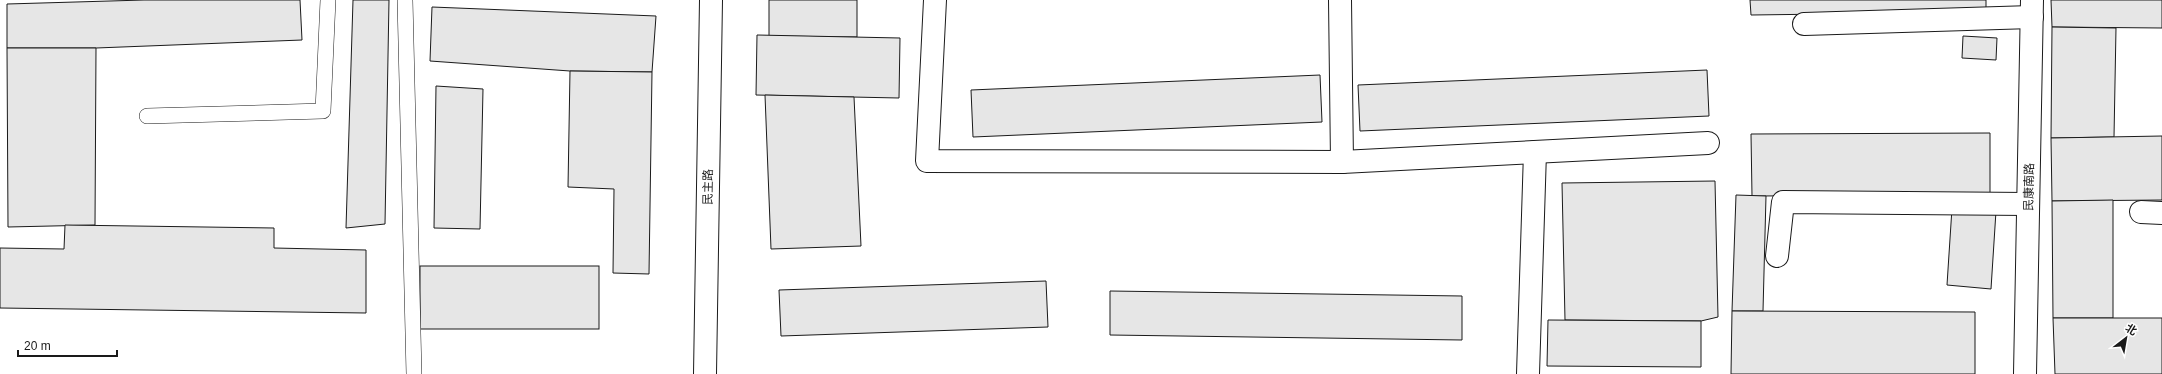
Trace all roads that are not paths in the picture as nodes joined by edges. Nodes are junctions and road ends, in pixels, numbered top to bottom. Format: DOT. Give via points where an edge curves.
graph roads {
  1 [pos="328,0"];
  2 [pos="405,0"];
  3 [pos="712,0"];
  4 [pos="934,0"];
  5 [pos="1340,0"];
  6 [pos="2032,9"];
  7 [pos="1804,24"];
  8 [pos="147,116"];
  9 [pos="1708,143"];
  10 [pos="1535,152"];
  11 [pos="1342,162"];
  12 [pos="2028,204"];
  13 [pos="1777,256"];
  14 [pos="414,374"];
  15 [pos="705,374"];
  16 [pos="1528,374"];
  17 [pos="2025,374"];
  1 -- 8 [label="lane" via="323,111"];
  2 -- 14 [label="lane"];
  3 -- 15 [label="street, 民主路"];
  4 -- 11 [label="street" via="927,161"];
  5 -- 11 [label="street"];
  6 -- 7 [label="street"];
  6 -- 12 [label="street, 民康南路"];
  9 -- 10 [label="street"];
  10 -- 11 [label="street"];
  10 -- 16 [label="street"];
  12 -- 13 [label="street" via="1783,202"];
  12 -- 17 [label="street, 民康南路"];
}
